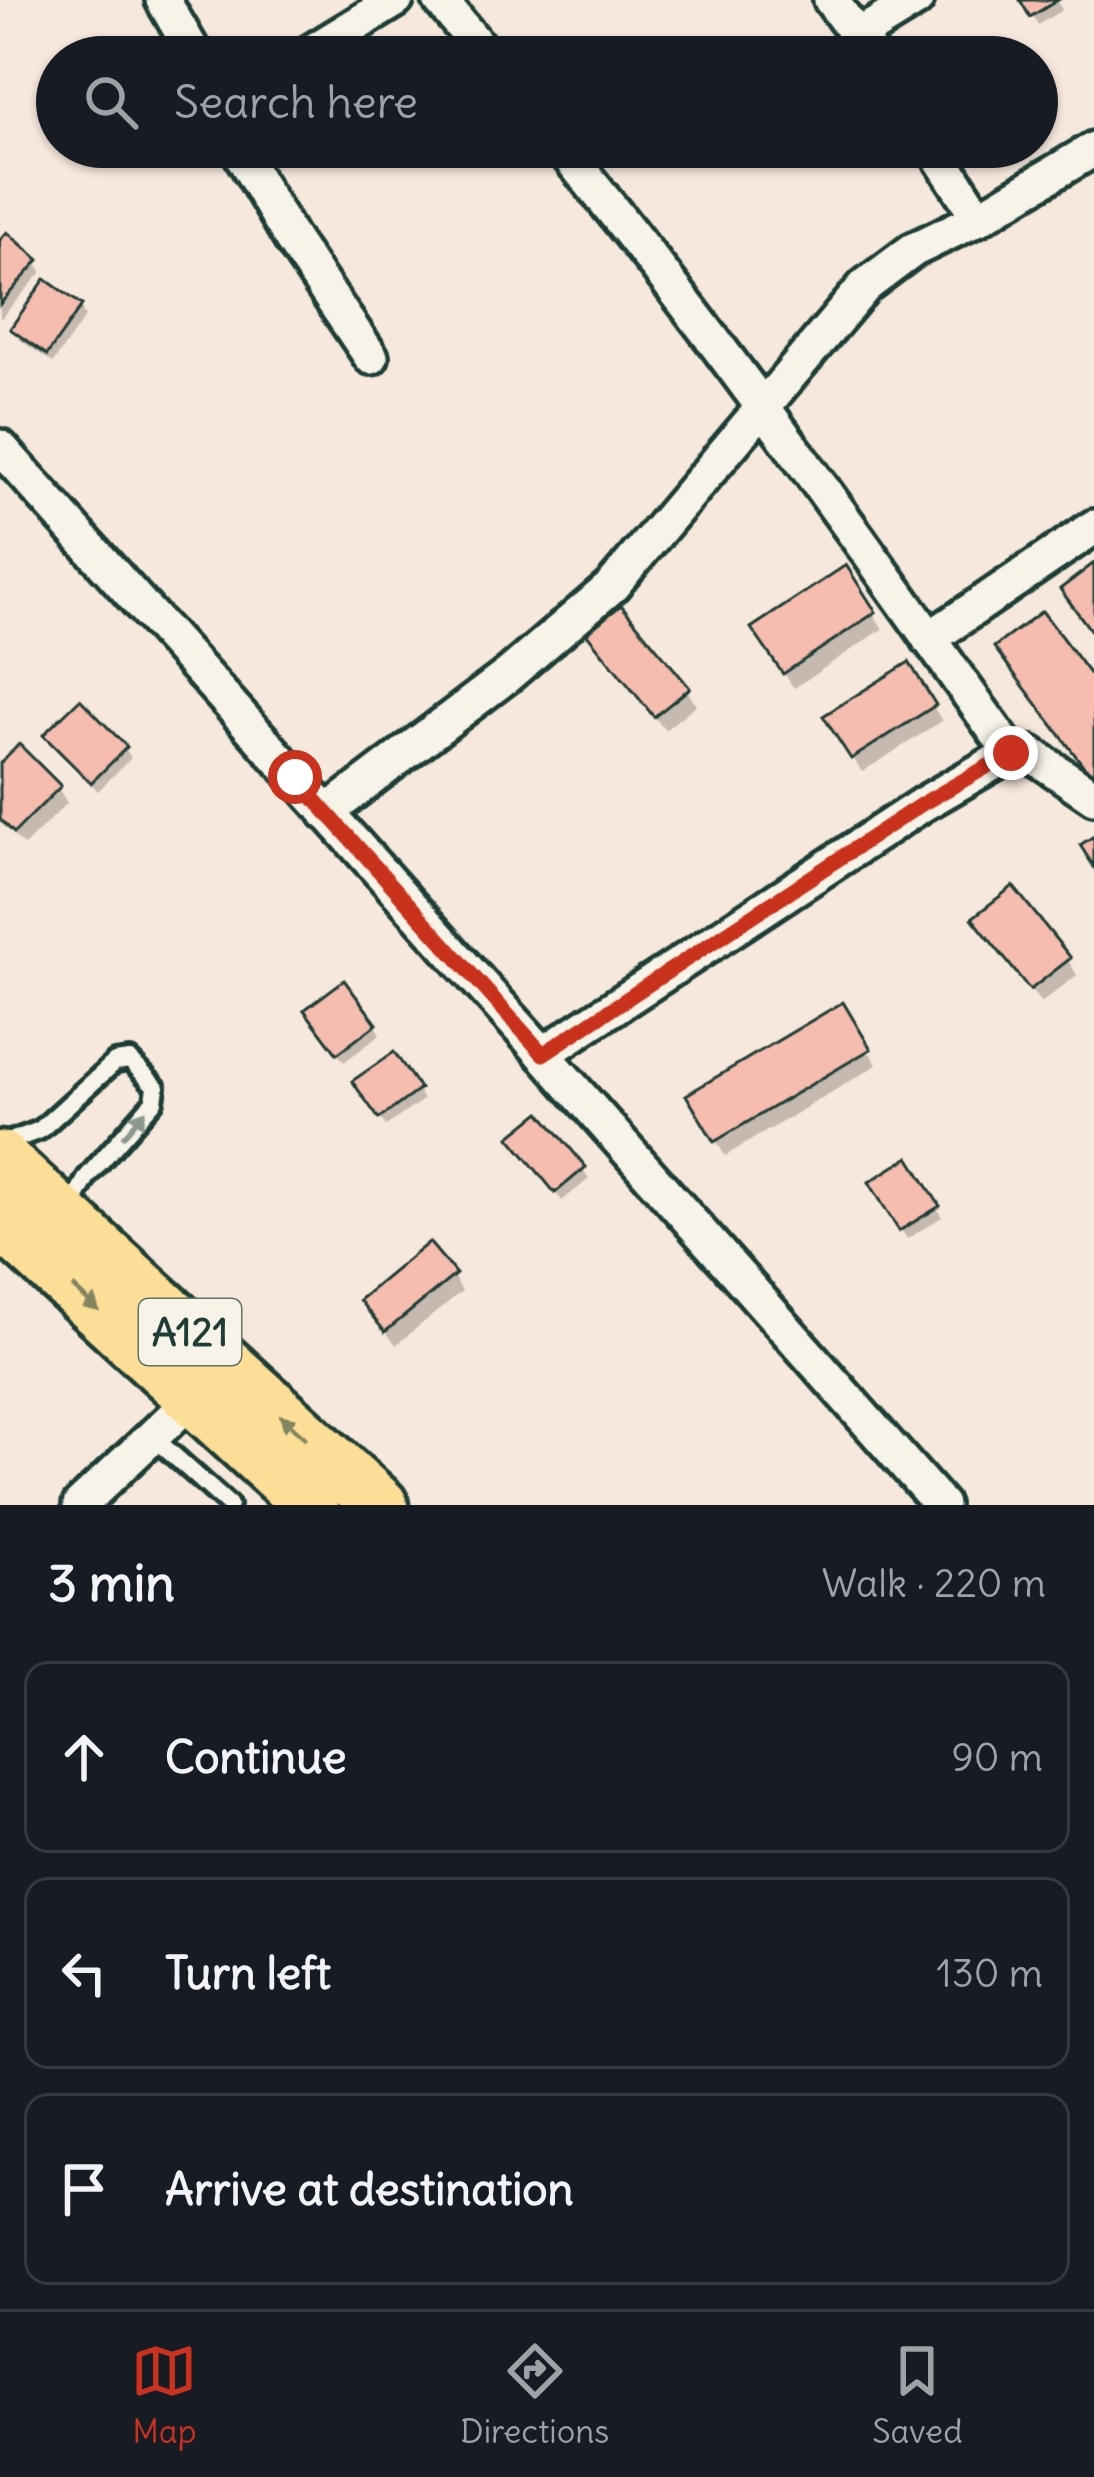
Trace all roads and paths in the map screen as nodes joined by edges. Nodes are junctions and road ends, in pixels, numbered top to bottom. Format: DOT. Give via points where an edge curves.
graph roads {
  1 [pos="163,0"];
  2 [pos="397,0"];
  3 [pos="440,0"];
  4 [pos="831,0"];
  5 [pos="916,0"];
  6 [pos="184,36"];
  7 [pos="338,36"];
  8 [pos="470,36"];
  9 [pos="858,36"];
  10 [pos="877,36"];
  11 [pos="1094,149"];
  12 [pos="249,168"];
  13 [pos="578,168"];
  14 [pos="947,168"];
  15 [pos="979,218"];
  16 [pos="371,357"];
  17 [pos="762,408"];
  18 [pos="0,447"];
  19 [pos="1094,527"];
  20 [pos="929,639"];
  21 [pos="1011,753"];
  22 [pos="1094,797"];
  23 [pos="326,813"];
  24 [pos="543,1054"];
  25 [pos="0,1145"];
  26 [pos="0,1159"];
  27 [pos="65,1218"];
  28 [pos="0,1220"];
  29 [pos="194,1398"];
  30 [pos="153,1437"];
  31 [pos="80,1505"];
  32 [pos="229,1505"];
  33 [pos="311,1505"];
  34 [pos="380,1505"];
  35 [pos="941,1505"];
  1 -- 6 [label="street"];
  2 -- 7 [label="street"];
  3 -- 8 [label="street"];
  4 -- 9 [label="street"];
  5 -- 10 [label="street"];
  11 -- 15 [label="street"];
  12 -- 16 [label="street"];
  13 -- 17 [label="street"];
  14 -- 15 [label="street"];
  15 -- 17 [label="street" via="914,250 866,286"];
  17 -- 20 [label="street"];
  17 -- 23 [label="street" via="612,586"];
  18 -- 23 [label="street"];
  19 -- 20 [label="street"];
  20 -- 21 [label="street"];
  21 -- 22 [label="street" via="1031,754"];
  21 -- 24 [label="street"];
  23 -- 24 [label="street"];
  24 -- 35 [label="street"];
  27 -- 25 [label="lane, one-way" via="156,1088 130,1060 115,1062 40,1130"];
  26 -- 27 [label="highway, A121"];
  34 -- 27 [label="highway, A121, one-way"];
  28 -- 29 [label="highway, A121, one-way"];
  29 -- 30 [label="street"];
  29 -- 33 [label="highway, A121"];
  30 -- 31 [label="street"];
  30 -- 32 [label="lane"];
}
